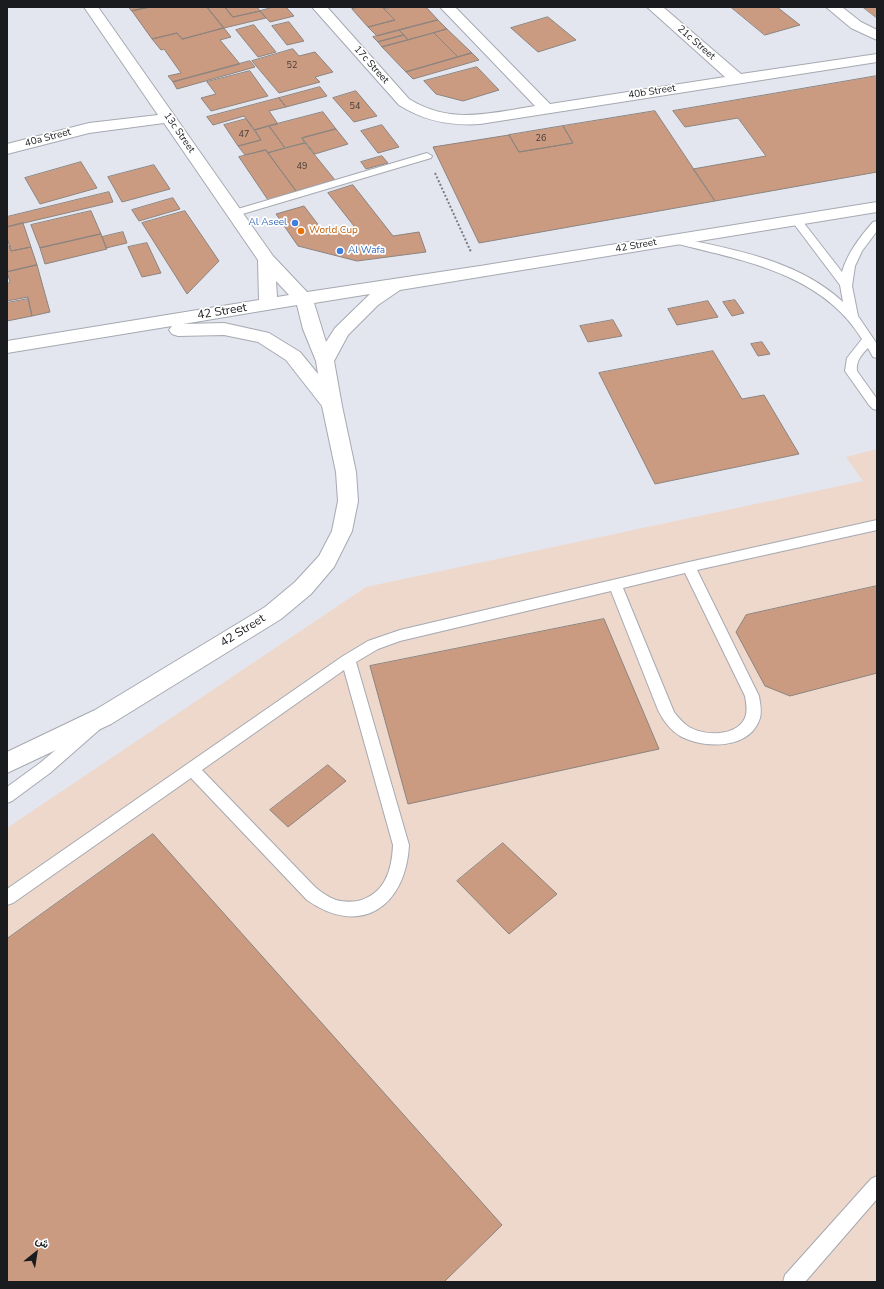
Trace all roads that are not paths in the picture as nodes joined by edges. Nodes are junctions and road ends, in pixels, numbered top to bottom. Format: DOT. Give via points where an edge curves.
graph roads {
  1 [pos="91,7"];
  2 [pos="319,7"];
  3 [pos="447,7"];
  4 [pos="654,7"];
  5 [pos="833,7"];
  6 [pos="856,24"];
  7 [pos="877,36"];
  8 [pos="877,58"];
  9 [pos="737,79"];
  10 [pos="147,105"];
  11 [pos="547,108"];
  12 [pos="428,115"];
  13 [pos="169,118"];
  14 [pos="89,128"];
  15 [pos="7,149"];
  16 [pos="427,156"];
  17 [pos="877,207"];
  18 [pos="235,213"];
  19 [pos="796,220"];
  20 [pos="877,224"];
  21 [pos="674,240"];
  22 [pos="267,260"];
  23 [pos="845,283"];
  24 [pos="395,286"];
  25 [pos="304,300"];
  26 [pos="268,304"];
  27 [pos="852,316"];
  28 [pos="94,332"];
  29 [pos="868,340"];
  30 [pos="7,347"];
  31 [pos="877,354"];
  32 [pos="325,361"];
  33 [pos="332,406"];
  34 [pos="877,406"];
  35 [pos="877,525"];
  36 [pos="689,567"];
  37 [pos="615,585"];
  38 [pos="348,660"];
  39 [pos="103,717"];
  40 [pos="7,762"];
  41 [pos="192,768"];
  42 [pos="7,796"];
  43 [pos="7,898"];
  44 [pos="877,1185"];
  45 [pos="792,1282"];
  1 -- 10 [label="street, 13c Street"];
  2 -- 12 [label="street, 17c Street" via="404,102"];
  3 -- 11 [label="street"];
  4 -- 9 [label="street, 21c Street"];
  5 -- 6 [label="street"];
  6 -- 7 [label="street"];
  6 -- 8 [label="street"];
  8 -- 9 [label="street, 40b Street"];
  9 -- 11 [label="street, 40b Street"];
  10 -- 13 [label="street, 13c Street"];
  10 -- 14 [label="street, 40a Street"];
  11 -- 12 [label="street, 40b Street" via="465,120"];
  13 -- 14 [label="street, 40a Street"];
  13 -- 18 [label="street, 13c Street"];
  14 -- 15 [label="street, 40a Street"];
  16 -- 18 [label="lane"];
  17 -- 19 [label="street, 42 Street"];
  18 -- 22 [label="street, 13c Street"];
  19 -- 21 [label="street, 42 Street"];
  19 -- 23 [label="lane"];
  20 -- 23 [label="lane" via="859,247 850,264"];
  21 -- 24 [label="street, 42 Street"];
  21 -- 27 [label="lane" via="740,255 786,271 815,285"];
  22 -- 25 [label="street, 13c Street"];
  22 -- 26 [label="street"];
  23 -- 27 [label="lane"];
  24 -- 25 [label="street, 42 Street"];
  24 -- 32 [label="street, 42 Street" via="372,301 341,332"];
  25 -- 26 [label="street, 42 Street"];
  25 -- 32 [label="street, 42 Street"];
  26 -- 28 [label="street, 42 Street"];
  27 -- 29 [label="lane"];
  28 -- 30 [label="street, 42 Street"];
  28 -- 33 [label="street, 42 Street" via="224,329 264,337 293,356"];
  29 -- 31 [label="lane"];
  29 -- 34 [label="lane" via="852,360 850,367"];
  32 -- 33 [label="street, 42 Street"];
  33 -- 39 [label="street, 42 Street" via="346,472 348,501 342,531 327,561 303,588 273,612"];
  35 -- 36 [label="lane"];
  36 -- 37 [label="lane"];
  36 -- 37 [label="lane" via="752,696 754,710 751,720 743,730 733,736 716,740 699,738 672,722"];
  37 -- 38 [label="lane" via="400,636 373,645"];
  38 -- 41 [label="lane"];
  38 -- 41 [label="lane" via="401,845 401,862 394,884 381,900 364,908 345,910 325,903 309,892"];
  39 -- 40 [label="street, 42 Street"];
  39 -- 42 [label="lane" via="76,743"];
  41 -- 43 [label="lane"];
  44 -- 45 [label="lane"];
}
